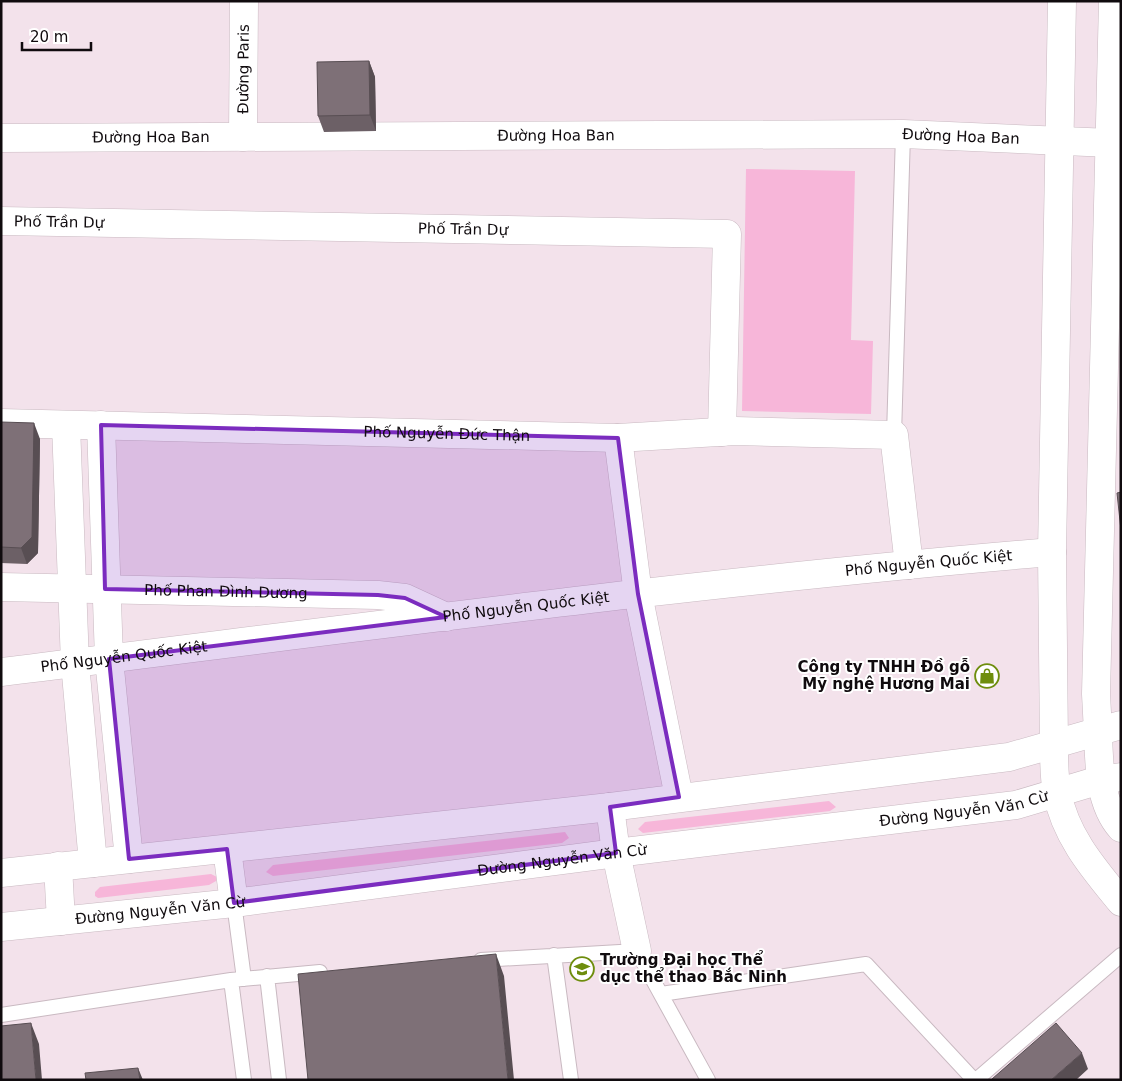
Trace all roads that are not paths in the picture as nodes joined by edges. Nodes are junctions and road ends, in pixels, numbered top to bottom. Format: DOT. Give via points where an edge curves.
graph roads {
  1 [pos="244,1"];
  2 [pos="1062,1"];
  3 [pos="1113,1"];
  4 [pos="903,134"];
  5 [pos="244,137"];
  6 [pos="1,138"];
  7 [pos="1059,140"];
  8 [pos="1110,143"];
  9 [pos="1,221"];
  10 [pos="1,423"];
  11 [pos="66,425"];
  12 [pos="101,425"];
  13 [pos="722,432"];
  14 [pos="894,435"];
  15 [pos="618,438"];
  16 [pos="1110,496"];
  17 [pos="1052,552"];
  18 [pos="909,565"];
  19 [pos="1,587"];
  20 [pos="72,588"];
  21 [pos="105,589"];
  22 [pos="638,594"];
  23 [pos="446,617"];
  24 [pos="109,659"];
  25 [pos="75,663"];
  26 [pos="1,672"];
  27 [pos="1109,729"];
  28 [pos="1054,746"];
  29 [pos="1110,779"];
  30 [pos="1056,792"];
  31 [pos="679,797"];
  32 [pos="610,807"];
  33 [pos="1121,828"];
  34 [pos="227,849"];
  35 [pos="616,853"];
  36 [pos="129,859"];
  37 [pos="93,863"];
  38 [pos="58,866"];
  39 [pos="1,872"];
  40 [pos="1121,902"];
  41 [pos="234,903"];
  42 [pos="62,920"];
  43 [pos="1,927"];
  44 [pos="637,951"];
  45 [pos="554,954"];
  46 [pos="1121,955"];
  47 [pos="465,961"];
  48 [pos="336,971"];
  49 [pos="267,976"];
  50 [pos="237,980"];
  51 [pos="661,994"];
  52 [pos="1,1015"];
  53 [pos="244,1080"];
  54 [pos="279,1080"];
  55 [pos="571,1080"];
  56 [pos="708,1080"];
  57 [pos="975,1080"];
  1 -- 5 [label="street, Đường Paris"];
  2 -- 7 [label="street"];
  3 -- 8 [label="street"];
  4 -- 5 [label="street, Đường Hoa Ban"];
  4 -- 7 [label="street, Đường Hoa Ban"];
  4 -- 14 [label="lane"];
  5 -- 6 [label="street, Đường Hoa Ban"];
  7 -- 8 [label="street, Đường Hoa Ban"];
  7 -- 17 [label="street"];
  8 -- 16 [label="street"];
  9 -- 13 [label="street, Phố Trần Dự" via="727,234"];
  10 -- 11 [label="street, Phố Nguyễn Đức Thận"];
  11 -- 12 [label="street, Phố Nguyễn Đức Thận"];
  11 -- 20 [label="street"];
  12 -- 15 [label="street, Phố Nguyễn Đức Thận"];
  12 -- 21 [label="street"];
  13 -- 14 [label="street, Phố Nguyễn Đức Thận"];
  13 -- 15 [label="street, Phố Nguyễn Đức Thận"];
  14 -- 18 [label="street"];
  15 -- 22 [label="street"];
  16 -- 27 [label="street" via="1096,694"];
  17 -- 18 [label="street, Phố Nguyễn Quốc Kiệt"];
  17 -- 28 [label="street"];
  18 -- 22 [label="street, Phố Nguyễn Quốc Kiệt"];
  19 -- 20 [label="street, Phố Phan Đình Dương"];
  20 -- 21 [label="street, Phố Phan Đình Dương"];
  20 -- 25 [label="street"];
  21 -- 23 [label="street, Phố Phan Đình Dương" via="378,595 406,598"];
  21 -- 24 [label="street"];
  22 -- 23 [label="street, Phố Nguyễn Quốc Kiệt"];
  22 -- 31 [label="street"];
  23 -- 24 [label="street, Phố Nguyễn Quốc Kiệt"];
  24 -- 25 [label="street, Phố Nguyễn Quốc Kiệt"];
  24 -- 36 [label="street"];
  25 -- 26 [label="street, Phố Nguyễn Quốc Kiệt"];
  25 -- 37 [label="street"];
  27 -- 28 [label="street"];
  27 -- 29 [label="street"];
  28 -- 30 [label="street"];
  28 -- 31 [label="street" via="1009,757"];
  29 -- 30 [label="street, Đường Nguyễn Văn Cừ"];
  29 -- 33 [label="street" via="1114,818"];
  30 -- 35 [label="street, Đường Nguyễn Văn Cừ" via="1016,805"];
  30 -- 40 [label="street" via="1076,844"];
  31 -- 32 [label="street"];
  32 -- 34 [label="street"];
  32 -- 35 [label="street"];
  34 -- 36 [label="street"];
  34 -- 41 [label="street"];
  35 -- 41 [label="street, Đường Nguyễn Văn Cừ"];
  35 -- 44 [label="street"];
  36 -- 37 [label="street"];
  37 -- 38 [label="street"];
  38 -- 39 [label="street"];
  38 -- 42 [label="street"];
  41 -- 42 [label="street, Đường Nguyễn Văn Cừ"];
  41 -- 50 [label="lane"];
  42 -- 43 [label="street, Đường Nguyễn Văn Cừ"];
  44 -- 45 [label="lane"];
  44 -- 51 [label="lane"];
  45 -- 47 [label="lane"];
  45 -- 55 [label="lane"];
  46 -- 57 [label="lane"];
  48 -- 49 [label="lane"];
  49 -- 50 [label="lane"];
  49 -- 54 [label="lane"];
  50 -- 52 [label="lane"];
  50 -- 53 [label="lane"];
  51 -- 56 [label="lane"];
  51 -- 57 [label="lane" via="866,964"];
}
